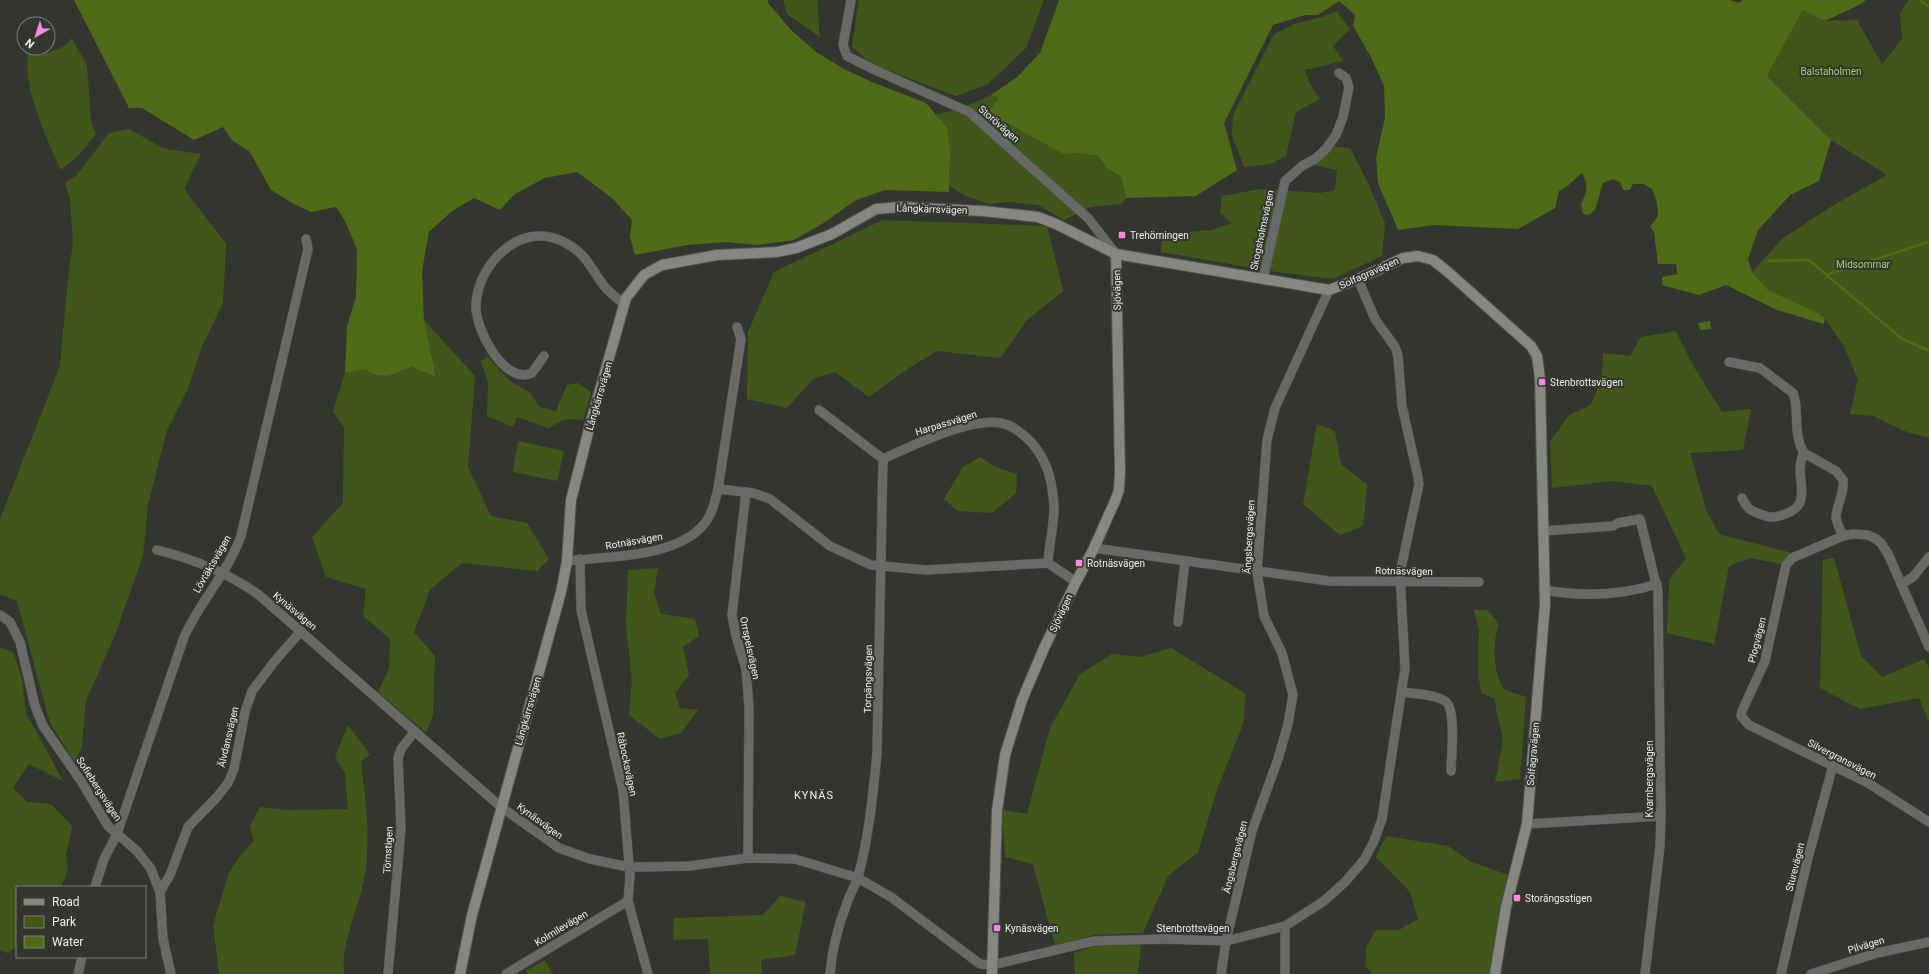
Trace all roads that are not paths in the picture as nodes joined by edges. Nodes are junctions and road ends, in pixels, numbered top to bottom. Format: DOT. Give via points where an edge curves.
graph roads {
  1 [pos="851,0"];
  2 [pos="1339,73"];
  3 [pos="306,239"];
  4 [pos="1090,241"];
  5 [pos="1116,254"];
  6 [pos="1263,279"];
  7 [pos="1358,279"];
  8 [pos="1329,290"];
  9 [pos="625,305"];
  10 [pos="737,327"];
  11 [pos="544,356"];
  12 [pos="1729,362"];
  13 [pos="819,410"];
  14 [pos="1804,453"];
  15 [pos="883,459"];
  16 [pos="718,489"];
  17 [pos="746,492"];
  18 [pos="1742,498"];
  19 [pos="1543,531"];
  20 [pos="1844,536"];
  21 [pos="1094,548"];
  22 [pos="157,550"];
  23 [pos="1929,557"];
  24 [pos="580,559"];
  25 [pos="567,561"];
  26 [pos="1185,562"];
  27 [pos="1048,563"];
  28 [pos="881,567"];
  29 [pos="222,572"];
  30 [pos="1257,572"];
  31 [pos="1076,582"];
  32 [pos="1399,582"];
  33 [pos="1478,582"];
  34 [pos="1657,584"];
  35 [pos="1901,584"];
  36 [pos="1544,590"];
  37 [pos="0,615"];
  38 [pos="1178,622"];
  39 [pos="301,631"];
  40 [pos="1929,647"];
  41 [pos="1402,692"];
  42 [pos="1743,720"];
  43 [pos="415,732"];
  44 [pos="1833,765"];
  45 [pos="1451,771"];
  46 [pos="501,807"];
  47 [pos="1661,816"];
  48 [pos="1929,822"];
  49 [pos="1527,824"];
  50 [pos="116,834"];
  51 [pos="748,858"];
  52 [pos="629,867"];
  53 [pos="858,878"];
  54 [pos="95,886"];
  55 [pos="160,892"];
  56 [pos="628,901"];
  57 [pos="1285,926"];
  58 [pos="1226,940"];
  59 [pos="1929,942"];
  60 [pos="82,958"];
  61 [pos="992,970"];
  62 [pos="78,974"];
  63 [pos="171,974"];
  64 [pos="388,974"];
  65 [pos="460,974"];
  66 [pos="506,974"];
  67 [pos="648,974"];
  68 [pos="830,974"];
  69 [pos="1221,974"];
  70 [pos="1285,974"];
  71 [pos="1495,974"];
  72 [pos="1645,974"];
  73 [pos="1781,974"];
  74 [pos="1811,974"];
  1 -- 5 [label="street, Storövägen" via="843,45 848,56 969,112 1088,218"];
  2 -- 6 [label="street, Skogsholmsvägen" via="1346,78 1349,87 1343,117 1336,135 1326,149 1285,181"];
  3 -- 29 [label="street, Lövtäktsvägen" via="308,249 241,536"];
  4 -- 5 [label="street, Solfagravägen"];
  4 -- 9 [label="street, Långkärrsvägen" via="1038,217 983,211 900,207 876,209 832,234 796,248 777,252 717,255 662,265 635,285 626,298"];
  5 -- 6 [label="street, Solfagravägen"];
  5 -- 21 [label="street, Sjövägen" via="1119,490"];
  6 -- 8 [label="street, Solfagravägen"];
  7 -- 8 [label="street, Solfagravägen"];
  7 -- 19 [label="street, Solfagravägen" via="1403,258 1418,256 1433,260 1531,346 1537,356 1540,379"];
  7 -- 32 [label="street, Stenbrottsvägen" via="1375,319 1395,347 1398,356 1402,406 1419,484"];
  8 -- 30 [label="street, Ängsbergsvägen" via="1275,408 1267,440"];
  9 -- 11 [label="street" via="609,292 591,265 572,247 556,239 538,235 517,240 492,265 482,282 476,304 477,319 495,354 511,371 522,375 532,373"];
  9 -- 25 [label="street, Långkärrsvägen" via="571,500"];
  10 -- 16 [label="street" via="741,339"];
  12 -- 14 [label="street" via="1760,368 1792,392 1795,397 1800,447"];
  13 -- 15 [label="street"];
  14 -- 18 [label="street" via="1799,465 1803,491 1798,504 1790,513 1772,518 1750,510"];
  14 -- 20 [label="street" via="1836,471 1843,480 1842,500 1837,509 1836,520"];
  15 -- 27 [label="street, Harpassvägen" via="914,444 970,426 994,422 1013,428 1030,441 1040,453 1049,472 1054,508"];
  15 -- 28 [label="street, Torpängsvägen"];
  16 -- 17 [label="street"];
  16 -- 24 [label="street, Rotnäsvägen" via="705,523 695,533 678,543 626,555"];
  17 -- 28 [label="street" via="775,501 810,532 840,552"];
  17 -- 51 [label="street, Orrspelsvägen" via="732,615 746,669 749,708"];
  19 -- 34 [label="street" via="1613,526 1640,519"];
  19 -- 36 [label="street, Solfagravägen"];
  20 -- 35 [label="street" via="1868,535 1881,543"];
  20 -- 42 [label="street, Plogvägen" via="1788,562 1765,661 1742,711"];
  21 -- 26 [label="street, Rotnäsvägen"];
  21 -- 31 [label="street, Sjövägen"];
  22 -- 29 [label="street, Kynäsvägen" via="185,557"];
  23 -- 35 [label="street" via="1913,577"];
  24 -- 25 [label="street, Rotnäsvägen"];
  24 -- 52 [label="street, Råbocksvägen" via="581,610 623,791"];
  25 -- 46 [label="street, Långkärrsvägen" via="562,592"];
  26 -- 30 [label="street, Rotnäsvägen"];
  26 -- 38 [label="street"];
  27 -- 28 [label="street" via="926,570"];
  27 -- 31 [label="street"];
  28 -- 53 [label="street, Torpängsvägen" via="877,753 872,800"];
  29 -- 39 [label="street, Kynäsvägen" via="259,595"];
  29 -- 50 [label="street, Lövtäktsvägen" via="184,637"];
  30 -- 32 [label="street, Rotnäsvägen" via="1329,581"];
  30 -- 58 [label="street, Ängsbergsvägen" via="1264,616 1282,653 1293,695 1278,759 1252,831"];
  31 -- 61 [label="street, Sjövägen" via="1022,700 1005,755 997,811"];
  32 -- 33 [label="street, Rotnäsvägen"];
  32 -- 41 [label="street, Stenbrottsvägen" via="1405,668"];
  34 -- 36 [label="street" via="1601,595 1569,595"];
  34 -- 47 [label="street, Kvarnbergsvägen"];
  35 -- 40 [label="street"];
  36 -- 49 [label="street, Solfagravägen" via="1545,604"];
  37 -- 50 [label="street, Sofiebergsvägen" via="10,622 20,642 35,706 43,726 108,826"];
  39 -- 43 [label="street, Kynäsvägen"];
  39 -- 55 [label="street, Älvdansvägen" via="252,691 244,712 234,769 228,783 188,827 170,875"];
  41 -- 45 [label="street" via="1441,699 1450,705"];
  41 -- 57 [label="street, Stenbrottsvägen" via="1382,819 1374,841 1364,860 1345,882 1324,901"];
  42 -- 44 [label="street, Silvergransvägen"];
  43 -- 46 [label="street, Kynäsvägen"];
  43 -- 64 [label="street, Törnstigen" via="401,749 398,758 401,834"];
  44 -- 48 [label="street, Silvergransvägen" via="1868,783"];
  44 -- 73 [label="street, Sturevägen"];
  46 -- 52 [label="street, Kynäsvägen" via="559,848 590,859"];
  46 -- 65 [label="street, Långkärrsvägen" via="472,915"];
  47 -- 49 [label="street"];
  47 -- 72 [label="street, Kvarnbergsvägen" via="1660,846"];
  49 -- 71 [label="street, Solfagravägen" via="1506,907"];
  50 -- 54 [label="street, Lövtäktsvägen"];
  50 -- 55 [label="street, Sofiebergsvägen" via="144,859"];
  51 -- 52 [label="street, Kynäsvägen" via="689,866"];
  51 -- 53 [label="street, Kynäsvägen" via="795,859"];
  52 -- 56 [label="street, Råbocksvägen"];
  53 -- 61 [label="street, Kynäsvägen" via="891,897 980,964"];
  53 -- 68 [label="street, Torpängsvägen" via="847,902 832,950"];
  55 -- 63 [label="street, Sofiebergsvägen" via="163,939"];
  56 -- 66 [label="street, Kolmilevägen"];
  56 -- 67 [label="street, Råbocksvägen"];
  57 -- 58 [label="street, Stenbrottsvägen"];
  57 -- 70 [label="street"];
  58 -- 61 [label="street, Stenbrottsvägen" via="1094,941"];
  58 -- 69 [label="street, Ängsbergsvägen"];
  59 -- 74 [label="street, Pilvägen" via="1877,953"];
  60 -- 62 [label="street"];
}
